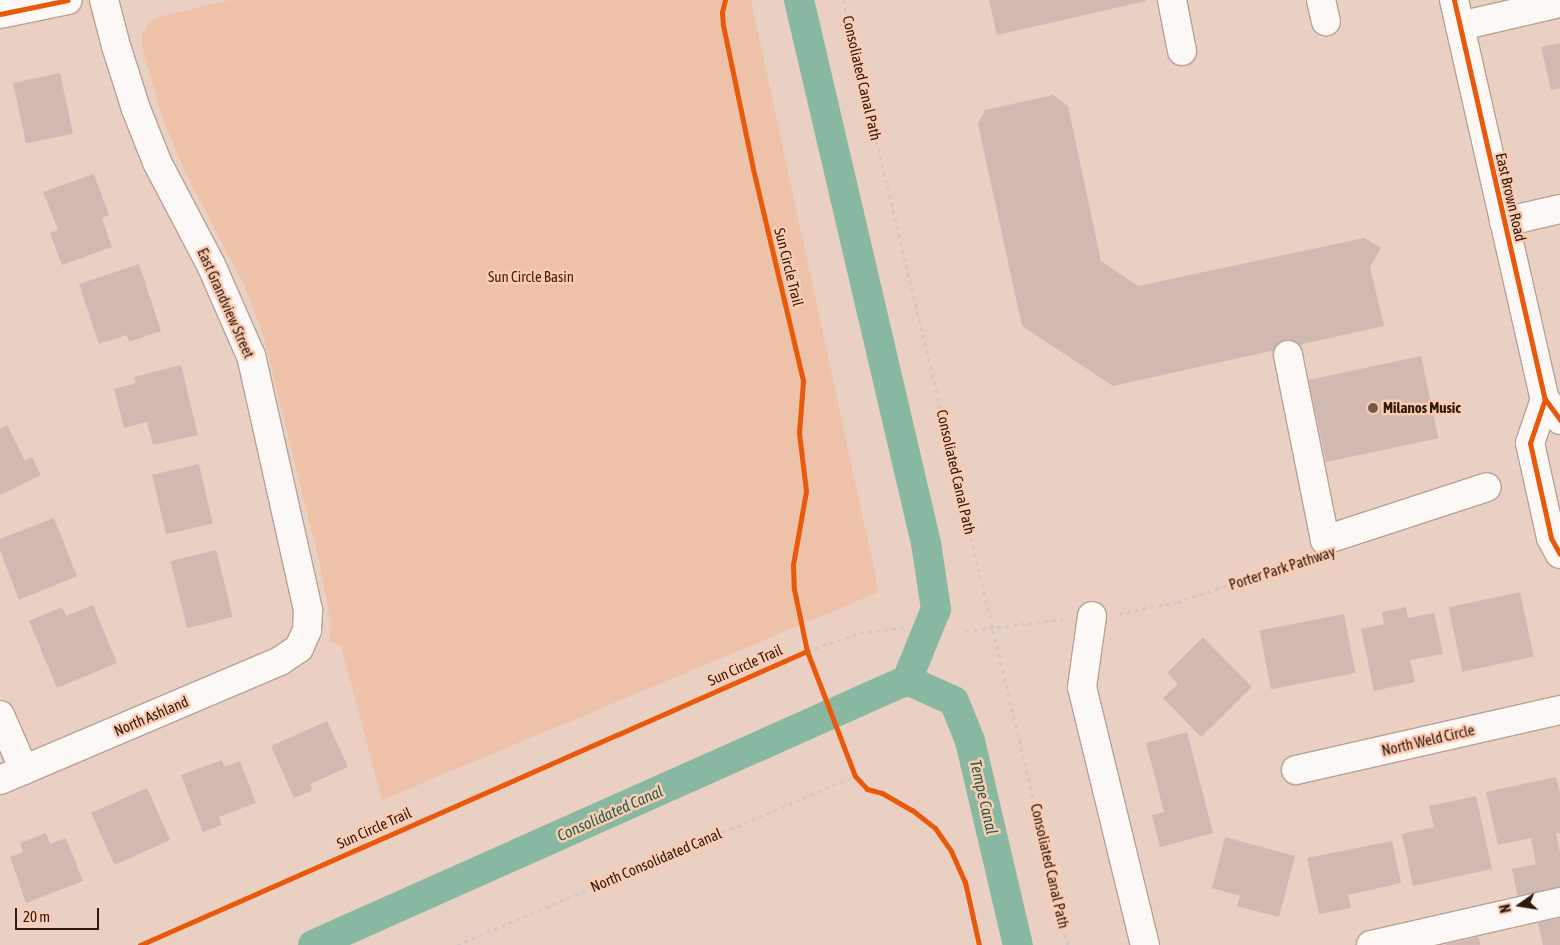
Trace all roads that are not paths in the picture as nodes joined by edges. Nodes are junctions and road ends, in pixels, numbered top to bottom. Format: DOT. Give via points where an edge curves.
graph roads {
  1 [pos="68,0"];
  2 [pos="104,0"];
  3 [pos="1172,0"];
  4 [pos="1454,0"];
  5 [pos="1560,3"];
  6 [pos="0,14"];
  7 [pos="1460,26"];
  8 [pos="1182,51"];
  9 [pos="1560,209"];
  10 [pos="1504,222"];
  11 [pos="1288,355"];
  12 [pos="1555,405"];
  13 [pos="1487,488"];
  14 [pos="1560,554"];
  15 [pos="1092,616"];
  16 [pos="299,648"];
  17 [pos="1560,710"];
  18 [pos="0,715"];
  19 [pos="1296,770"];
  20 [pos="12,775"];
  21 [pos="1560,902"];
  22 [pos="1146,945"];
  23 [pos="1371,945"];
  1 -- 6 [label="street"];
  2 -- 16 [label="street, East Grandview Street" via="136,109 157,162 211,265 251,356 308,610 307,630"];
  3 -- 8 [label="street"];
  4 -- 7 [label="street, East Brown Road"];
  5 -- 7 [label="street"];
  7 -- 10 [label="street, East Brown Road"];
  9 -- 10 [label="street"];
  10 -- 12 [label="street, East Brown Road"];
  11 -- 13 [label="street" via="1325,540"];
  12 -- 14 [label="street, East Brown Road" via="1530,443 1551,538"];
  15 -- 22 [label="street" via="1082,687"];
  16 -- 20 [label="street, North Ashland" via="280,661"];
  17 -- 19 [label="street, North Weld Circle"];
  18 -- 20 [label="street"];
  21 -- 23 [label="street"];
}
